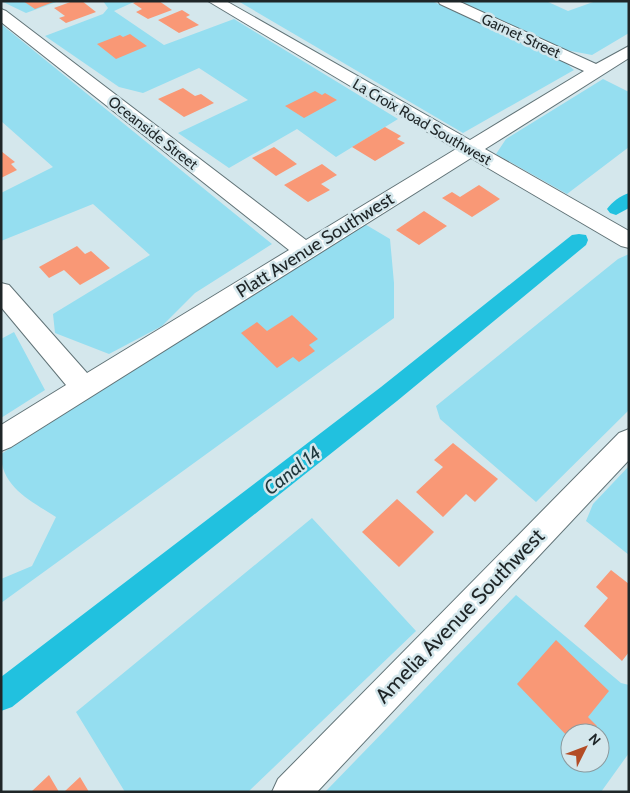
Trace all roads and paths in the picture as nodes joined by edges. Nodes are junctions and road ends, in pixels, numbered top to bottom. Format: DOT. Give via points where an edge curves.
graph roads {
  1 [pos="215,1"];
  2 [pos="445,1"];
  3 [pos="1,14"];
  4 [pos="629,51"];
  5 [pos="597,71"];
  6 [pos="469,150"];
  7 [pos="629,241"];
  8 [pos="305,251"];
  9 [pos="1,291"];
  10 [pos="84,388"];
  11 [pos="1,439"];
  12 [pos="629,441"];
  13 [pos="290,792"];
  1 -- 6 [label="street, La Croix Road Southwest"];
  2 -- 5 [label="street, Garnet Street"];
  3 -- 8 [label="street, Oceanside Street"];
  4 -- 5 [label="street, Platt Avenue Southwest"];
  5 -- 6 [label="street, Platt Avenue Southwest"];
  6 -- 7 [label="street, La Croix Road Southwest"];
  6 -- 8 [label="street, Platt Avenue Southwest"];
  8 -- 10 [label="street, Platt Avenue Southwest"];
  9 -- 10 [label="street"];
  10 -- 11 [label="street, Platt Avenue Southwest"];
  12 -- 13 [label="street, Amelia Avenue Southwest"];
}
